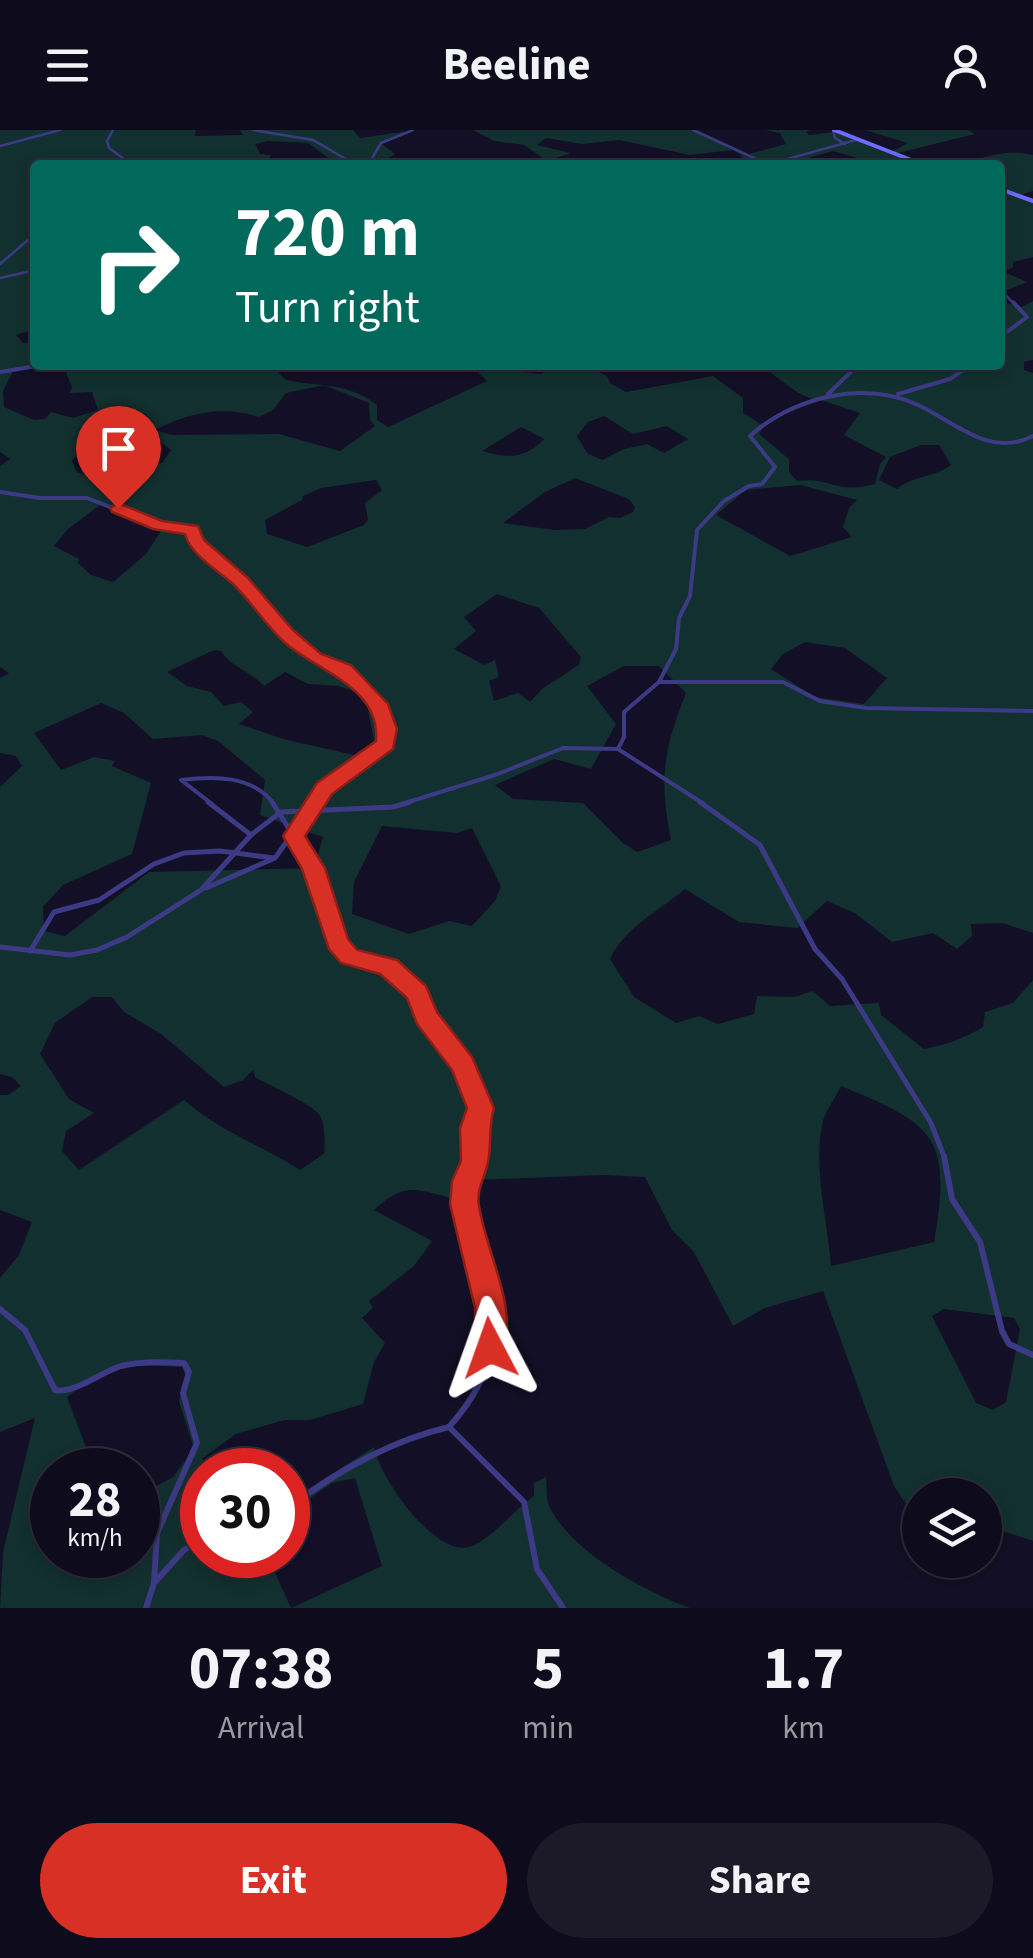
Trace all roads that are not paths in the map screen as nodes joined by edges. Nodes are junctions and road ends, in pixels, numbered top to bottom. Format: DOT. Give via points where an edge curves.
graph roads {
  1 [pos="60,130"];
  2 [pos="114,130"];
  3 [pos="253,130"];
  4 [pos="413,130"];
  5 [pos="694,130"];
  6 [pos="834,130"];
  7 [pos="856,140"];
  8 [pos="844,144"];
  9 [pos="0,146"];
  10 [pos="125,160"];
  11 [pos="347,160"];
  12 [pos="371,160"];
  13 [pos="758,160"];
  14 [pos="782,160"];
  15 [pos="910,160"];
  16 [pos="1005,191"];
  17 [pos="1033,200"];
  18 [pos="30,238"];
  19 [pos="0,264"];
  20 [pos="30,271"];
  21 [pos="0,278"];
  22 [pos="1005,293"];
  23 [pos="1030,317"];
  24 [pos="1005,334"];
  25 [pos="30,367"];
  26 [pos="853,370"];
  27 [pos="963,370"];
  28 [pos="0,372"];
  29 [pos="826,395"];
  30 [pos="895,395"];
  31 [pos="1033,436"];
  32 [pos="0,492"];
  33 [pos="660,682"];
  34 [pos="1033,711"];
  35 [pos="618,749"];
  36 [pos="281,812"];
  37 [pos="308,812"];
  38 [pos="251,834"];
  39 [pos="294,836"];
  40 [pos="238,853"];
  41 [pos="275,858"];
  42 [pos="201,890"];
  43 [pos="0,947"];
  44 [pos="30,951"];
  45 [pos="0,1309"];
  46 [pos="1033,1355"];
  47 [pos="449,1427"];
  48 [pos="310,1493"];
  49 [pos="180,1554"];
  50 [pos="154,1583"];
  51 [pos="146,1608"];
  52 [pos="563,1608"];
  1 -- 9 [label="street"];
  2 -- 10 [label="street" via="109,148"];
  3 -- 11 [label="street" via="312,140"];
  4 -- 12 [label="street" via="381,143"];
  5 -- 13 [label="street"];
  6 -- 7 [label="street"];
  6 -- 8 [label="street"];
  7 -- 8 [label="street"];
  7 -- 15 [label="street"];
  8 -- 14 [label="street"];
  16 -- 17 [label="street"];
  18 -- 19 [label="street"];
  20 -- 21 [label="street"];
  22 -- 23 [label="street"];
  23 -- 24 [label="street"];
  25 -- 28 [label="street"];
  26 -- 29 [label="street"];
  27 -- 30 [label="street"];
  29 -- 30 [label="street"];
  29 -- 33 [label="street" via="767,420 750,436 776,467 762,484 724,501 697,530 690,596"];
  30 -- 31 [label="street" via="985,443"];
  32 -- 37 [label="street" via="87,498 159,526 192,529 196,542 286,634 353,678 381,708 386,744 325,788"];
  33 -- 34 [label="street" via="774,681 820,701 866,708"];
  33 -- 35 [label="street" via="624,712"];
  35 -- 37 [label="street" via="563,748 393,807"];
  35 -- 46 [label="street" via="760,845 816,949 842,979 931,1124 952,1199 980,1242 1002,1330 1009,1344"];
  36 -- 37 [label="street"];
  36 -- 38 [label="street"];
  36 -- 38 [label="street" via="249,784 198,775 181,780"];
  36 -- 39 [label="street"];
  37 -- 39 [label="street"];
  38 -- 40 [label="street"];
  39 -- 41 [label="street"];
  39 -- 47 [label="street" via="314,868 338,943 349,957 388,967 418,993 426,1017 463,1065 480,1108 464,1204 490,1308 490,1348 482,1389"];
  40 -- 41 [label="street"];
  40 -- 42 [label="street"];
  40 -- 44 [label="street" via="184,853 154,864 99,900 54,912"];
  41 -- 42 [label="street"];
  42 -- 44 [label="street" via="97,950"];
  43 -- 44 [label="street"];
  45 -- 50 [label="street" via="25,1330 56,1390 110,1367 144,1360 184,1363 189,1372 183,1392 197,1443 157,1533"];
  47 -- 48 [label="street" via="376,1455"];
  47 -- 52 [label="street" via="524,1502 537,1569"];
  49 -- 50 [label="street"];
  50 -- 51 [label="street"];
}
